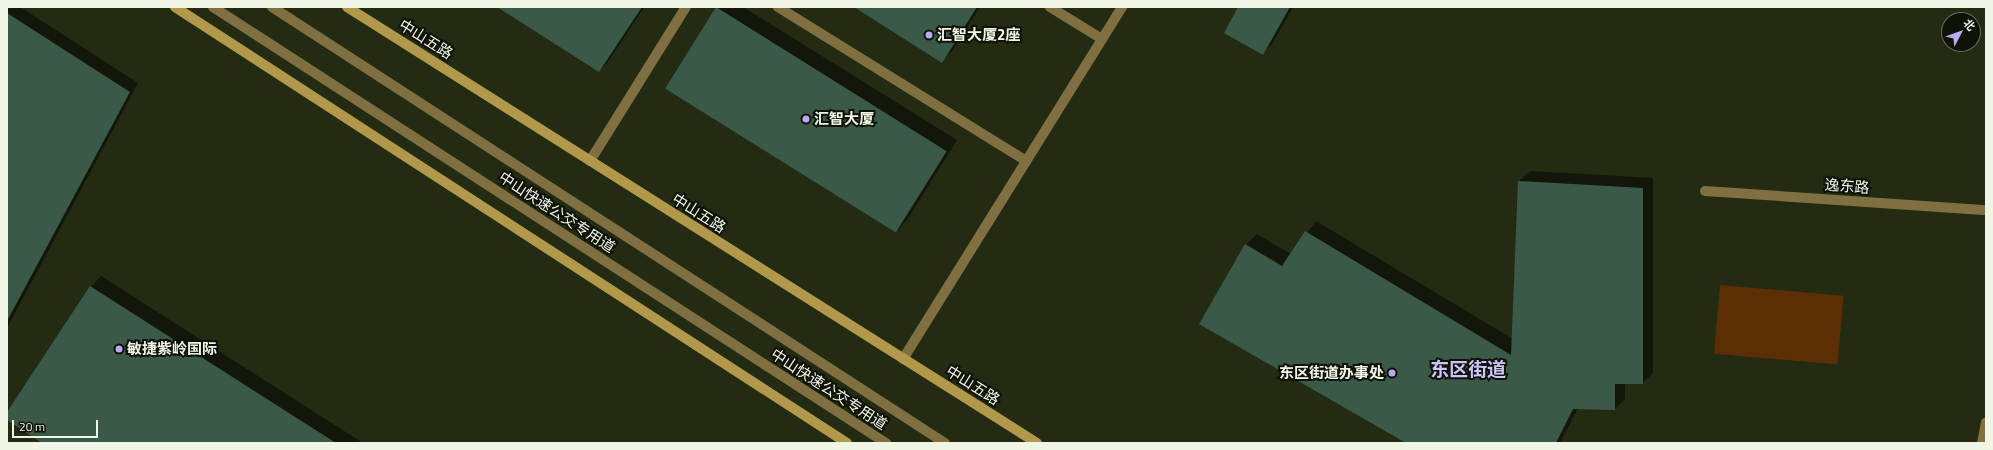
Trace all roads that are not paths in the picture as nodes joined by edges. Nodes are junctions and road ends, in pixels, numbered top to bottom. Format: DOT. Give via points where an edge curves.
graph roads {
  1 [pos="175,7"];
  2 [pos="213,7"];
  3 [pos="272,7"];
  4 [pos="347,7"];
  5 [pos="686,7"];
  6 [pos="778,7"];
  7 [pos="1050,7"];
  8 [pos="1122,7"];
  9 [pos="1102,39"];
  10 [pos="590,161"];
  11 [pos="1026,161"];
  12 [pos="1706,191"];
  13 [pos="1986,210"];
  14 [pos="902,359"];
  15 [pos="1986,422"];
  16 [pos="847,443"];
  17 [pos="886,443"];
  18 [pos="944,443"];
  19 [pos="1036,443"];
  20 [pos="1982,443"];
  1 -- 16 [label="main road"];
  2 -- 17 [label="street, 中山快速公交专用道"];
  3 -- 18 [label="street, 中山快速公交专用道"];
  4 -- 10 [label="main road, 中山五路"];
  5 -- 10 [label="street"];
  6 -- 11 [label="street"];
  7 -- 9 [label="street"];
  8 -- 9 [label="street"];
  9 -- 11 [label="street"];
  10 -- 14 [label="main road, 中山五路"];
  11 -- 14 [label="street"];
  12 -- 13 [label="street, 逸东路"];
  14 -- 19 [label="main road, 中山五路"];
  15 -- 20 [label="street"];
}
